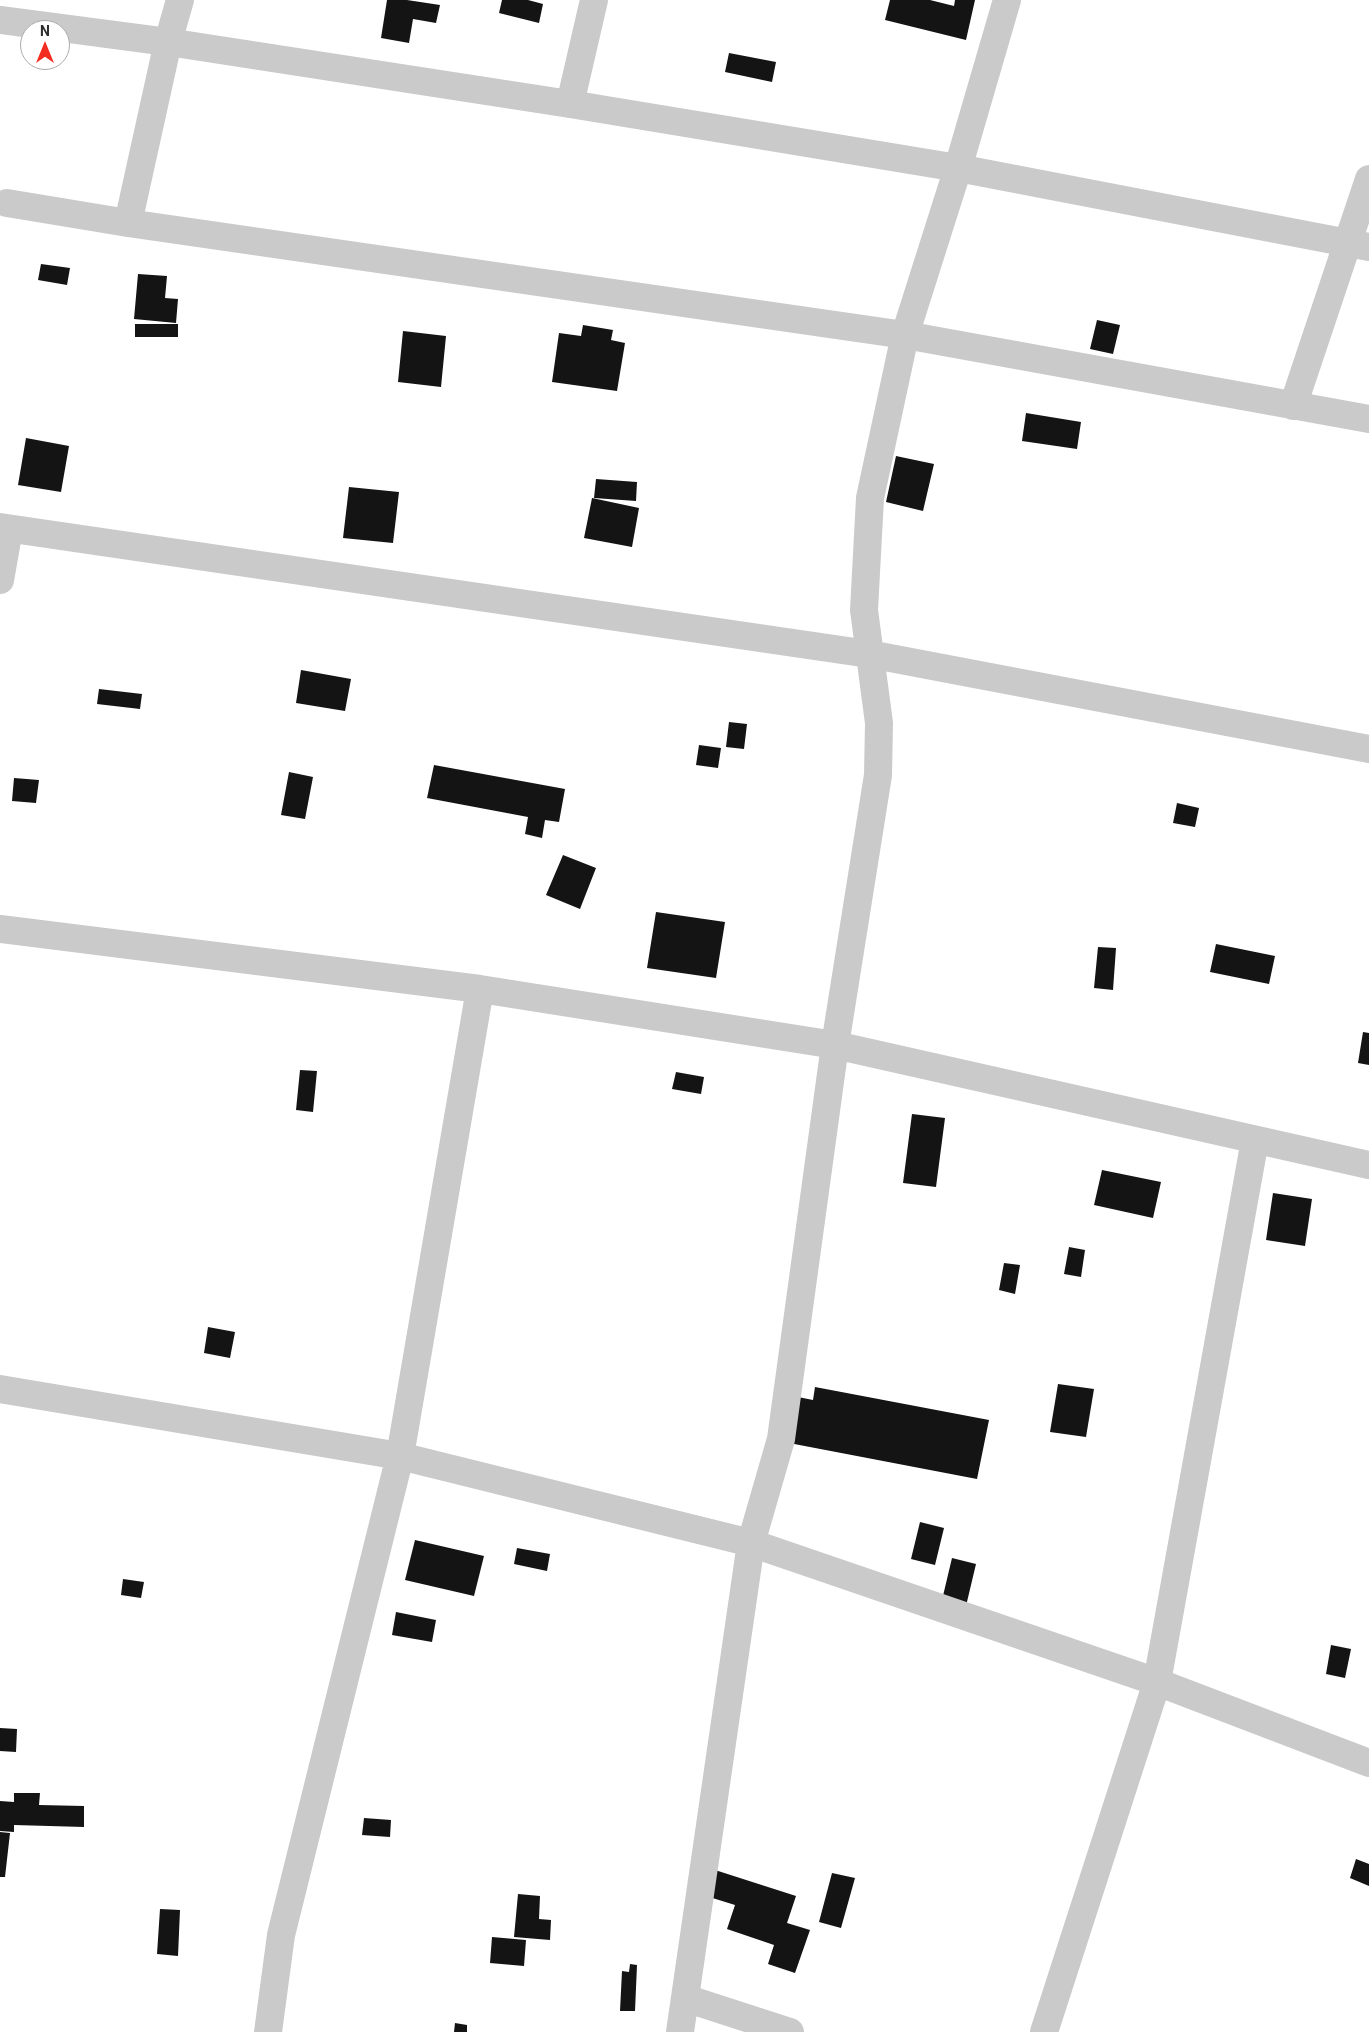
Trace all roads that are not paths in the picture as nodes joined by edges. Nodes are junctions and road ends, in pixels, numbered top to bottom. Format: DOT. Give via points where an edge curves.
graph roads {
  1 [pos="180,0"];
  2 [pos="594,0"];
  3 [pos="1007,0"];
  4 [pos="0,20"];
  5 [pos="168,42"];
  6 [pos="570,104"];
  7 [pos="958,168"];
  8 [pos="1369,179"];
  9 [pos="2,209"];
  10 [pos="128,223"];
  11 [pos="1359,245"];
  12 [pos="905,335"];
  13 [pos="1293,406"];
  14 [pos="1369,419"];
  15 [pos="5,528"];
  16 [pos="0,580"];
  17 [pos="869,654"];
  18 [pos="1369,749"];
  19 [pos="0,929"];
  20 [pos="480,989"];
  21 [pos="835,1045"];
  22 [pos="1256,1140"];
  23 [pos="1369,1165"];
  24 [pos="0,1389"];
  25 [pos="400,1456"];
  26 [pos="751,1543"];
  27 [pos="1157,1682"];
  28 [pos="1369,1763"];
  29 [pos="685,1998"];
  30 [pos="268,2032"];
  31 [pos="680,2032"];
  32 [pos="790,2032"];
  33 [pos="1044,2032"];
  1 -- 5 [label="street"];
  2 -- 6 [label="street"];
  3 -- 7 [label="street"];
  4 -- 5 [label="street"];
  5 -- 6 [label="street"];
  5 -- 10 [label="street"];
  6 -- 7 [label="street"];
  7 -- 11 [label="street"];
  7 -- 12 [label="street"];
  8 -- 11 [label="street"];
  9 -- 10 [label="street"];
  10 -- 12 [label="street"];
  11 -- 13 [label="street"];
  12 -- 13 [label="street"];
  12 -- 17 [label="street" via="870,498 864,610"];
  13 -- 14 [label="street"];
  15 -- 16 [label="street"];
  15 -- 17 [label="street"];
  17 -- 18 [label="street"];
  17 -- 21 [label="street" via="879,723 878,775"];
  19 -- 20 [label="street"];
  20 -- 21 [label="street"];
  20 -- 25 [label="street"];
  21 -- 22 [label="street"];
  21 -- 26 [label="street" via="781,1439"];
  22 -- 23 [label="street"];
  22 -- 27 [label="street"];
  24 -- 25 [label="street"];
  25 -- 26 [label="street"];
  25 -- 30 [label="street" via="281,1934"];
  26 -- 27 [label="street"];
  26 -- 29 [label="street"];
  27 -- 28 [label="street"];
  27 -- 33 [label="street"];
  29 -- 31 [label="street"];
  29 -- 32 [label="street"];
}
